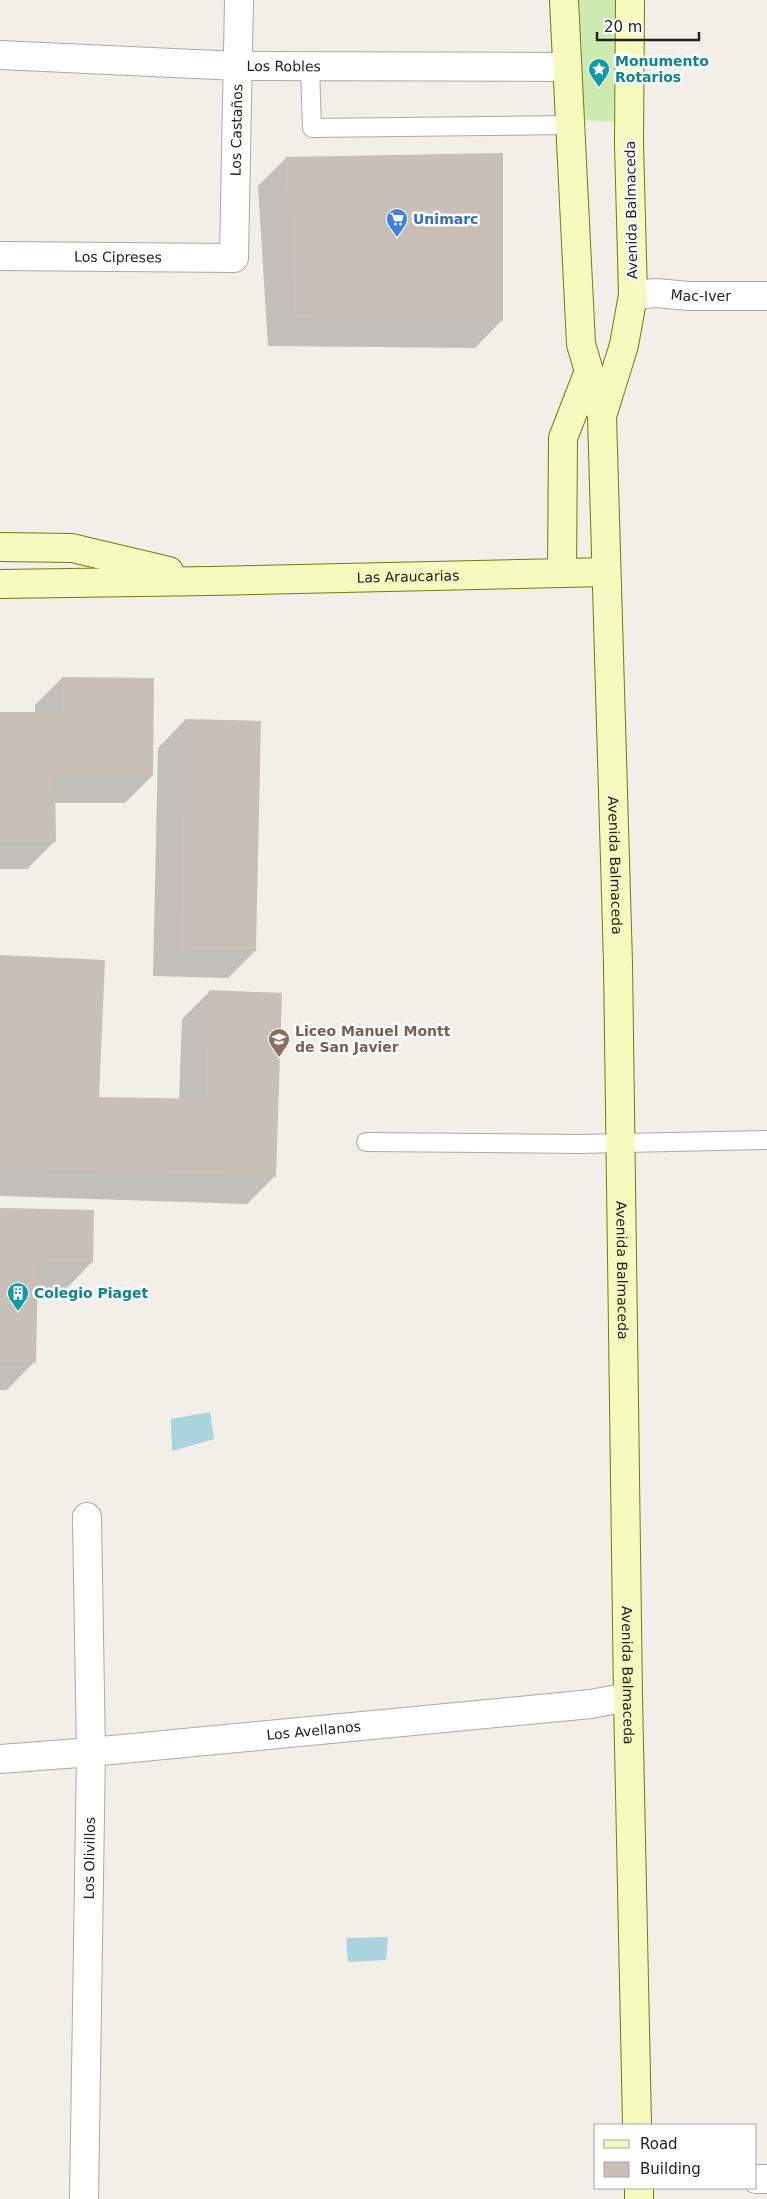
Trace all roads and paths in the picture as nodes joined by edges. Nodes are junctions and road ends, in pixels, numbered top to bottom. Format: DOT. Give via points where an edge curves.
graph roads {
  1 [pos="240,0"];
  2 [pos="564,0"];
  3 [pos="630,0"];
  4 [pos="0,55"];
  5 [pos="238,66"];
  6 [pos="310,66"];
  7 [pos="566,67"];
  8 [pos="570,125"];
  9 [pos="0,256"];
  10 [pos="234,258"];
  11 [pos="633,295"];
  12 [pos="767,296"];
  13 [pos="589,372"];
  14 [pos="602,416"];
  15 [pos="0,547"];
  16 [pos="606,572"];
  17 [pos="562,573"];
  18 [pos="209,581"];
  19 [pos="0,584"];
  20 [pos="767,1140"];
  21 [pos="366,1142"];
  22 [pos="622,1143"];
  23 [pos="87,1517"];
  24 [pos="628,1697"];
  25 [pos="91,1752"];
  26 [pos="0,1760"];
  27 [pos="637,2124"];
  28 [pos="84,2199"];
  1 -- 5 [label="street, Los Castaños"];
  2 -- 7 [label="main road, Avenida Balmaceda"];
  3 -- 11 [label="main road, Avenida Balmaceda"];
  4 -- 5 [label="street, Los Robles"];
  5 -- 6 [label="street, Los Robles"];
  5 -- 10 [label="street, Los Castaños"];
  6 -- 7 [label="street, Los Robles"];
  6 -- 8 [label="lane" via="312,128"];
  7 -- 8 [label="main road, Avenida Balmaceda"];
  8 -- 13 [label="main road, Avenida Balmaceda" via="581,344"];
  9 -- 10 [label="street, Los Cipreses"];
  11 -- 12 [label="street, Mac-Iver"];
  11 -- 14 [label="main road, Avenida Balmaceda" via="624,345"];
  13 -- 14 [label="main road, Avenida Balmaceda"];
  13 -- 17 [label="main road" via="563,438"];
  14 -- 16 [label="main road, Avenida Balmaceda"];
  15 -- 18 [label="main road, Las Araucarias" via="72,548"];
  16 -- 17 [label="main road, Las Araucarias"];
  16 -- 22 [label="main road, Avenida Balmaceda"];
  17 -- 18 [label="main road, Las Araucarias"];
  18 -- 19 [label="main road, Las Araucarias"];
  20 -- 22 [label="lane"];
  21 -- 22 [label="lane"];
  22 -- 24 [label="main road, Avenida Balmaceda"];
  23 -- 25 [label="street, Los Olivillos"];
  24 -- 25 [label="street, Los Avellanos" via="591,1704"];
  24 -- 27 [label="main road, Avenida Balmaceda"];
  25 -- 26 [label="street, Los Avellanos"];
  25 -- 28 [label="street, Los Olivillos"];
}
